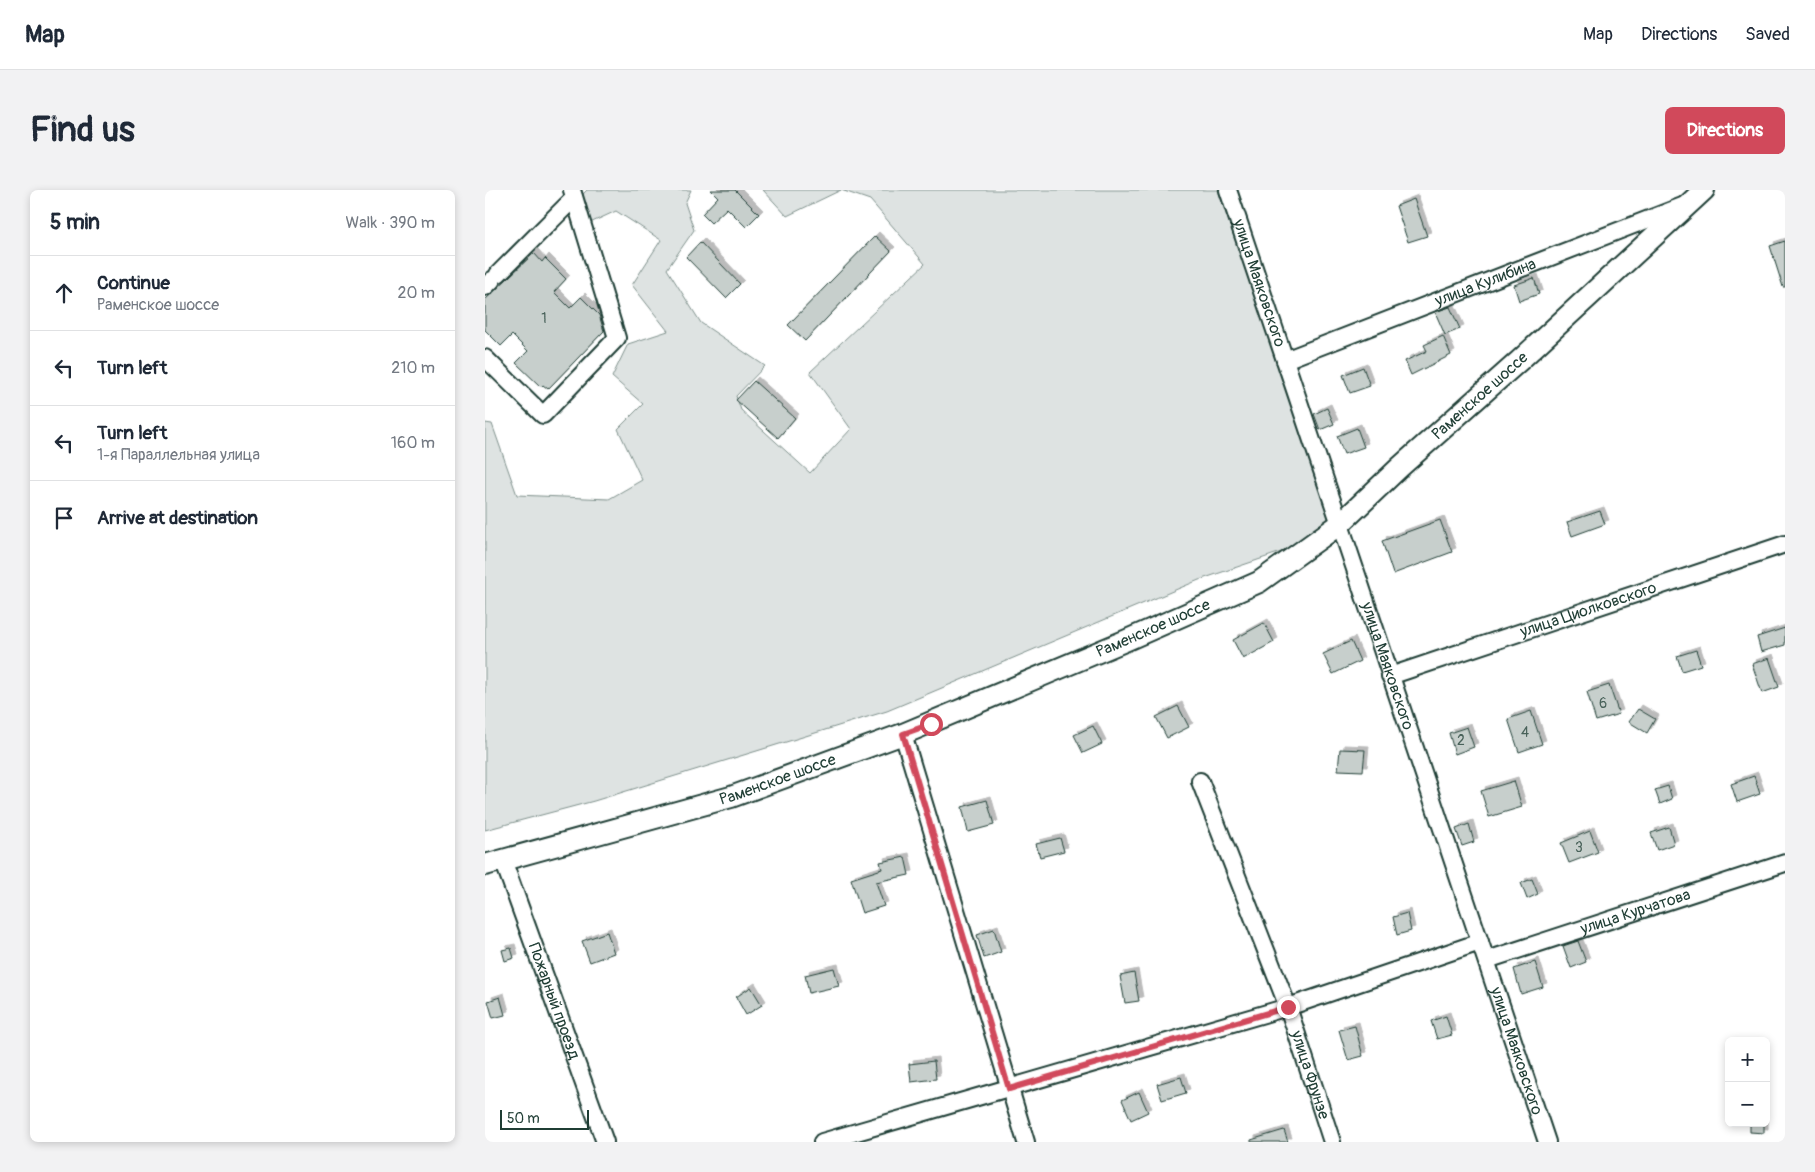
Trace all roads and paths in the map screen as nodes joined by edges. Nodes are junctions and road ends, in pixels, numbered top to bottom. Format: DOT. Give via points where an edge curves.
graph roads {
  1 [pos="1228,190"];
  2 [pos="1704,190"];
  3 [pos="573,194"];
  4 [pos="1687,204"];
  5 [pos="492,280"];
  6 [pos="485,358"];
  7 [pos="1285,360"];
  8 [pos="1341,524"];
  9 [pos="1785,544"];
  10 [pos="1390,676"];
  11 [pos="903,734"];
  12 [pos="1200,781"];
  13 [pos="494,863"];
  14 [pos="1785,863"];
  15 [pos="1480,942"];
  16 [pos="1487,960"];
  17 [pos="1288,1007"];
  18 [pos="1009,1089"];
  19 [pos="605,1142"];
  20 [pos="822,1142"];
  21 [pos="1026,1142"];
  22 [pos="1333,1142"];
  23 [pos="1547,1142"];
  1 -- 7 [label="street, улица Маяковского"];
  2 -- 4 [label="main road, Раменское шоссе"];
  3 -- 5 [label="street"];
  3 -- 6 [label="street" via="617,338 543,415"];
  4 -- 7 [label="street, улица Кулибина"];
  4 -- 8 [label="main road, Раменское шоссе"];
  7 -- 8 [label="street, улица Маяковского"];
  8 -- 10 [label="street, улица Маяковского"];
  8 -- 11 [label="main road, Раменское шоссе" via="1259,582"];
  9 -- 10 [label="street, улица Циолковского"];
  10 -- 15 [label="street, улица Маяковского"];
  11 -- 13 [label="main road, Раменское шоссе" via="731,797"];
  11 -- 18 [label="street"];
  12 -- 17 [label="street, улица Фрунзе"];
  13 -- 19 [label="street, Пожарный проезд"];
  14 -- 16 [label="street, улица Курчатова"];
  15 -- 16 [label="street, улица Маяковского"];
  15 -- 17 [label="street"];
  16 -- 23 [label="street, улица Маяковского"];
  17 -- 18 [label="street"];
  17 -- 22 [label="street, улица Фрунзе"];
  18 -- 20 [label="street"];
  18 -- 21 [label="street"];
}
